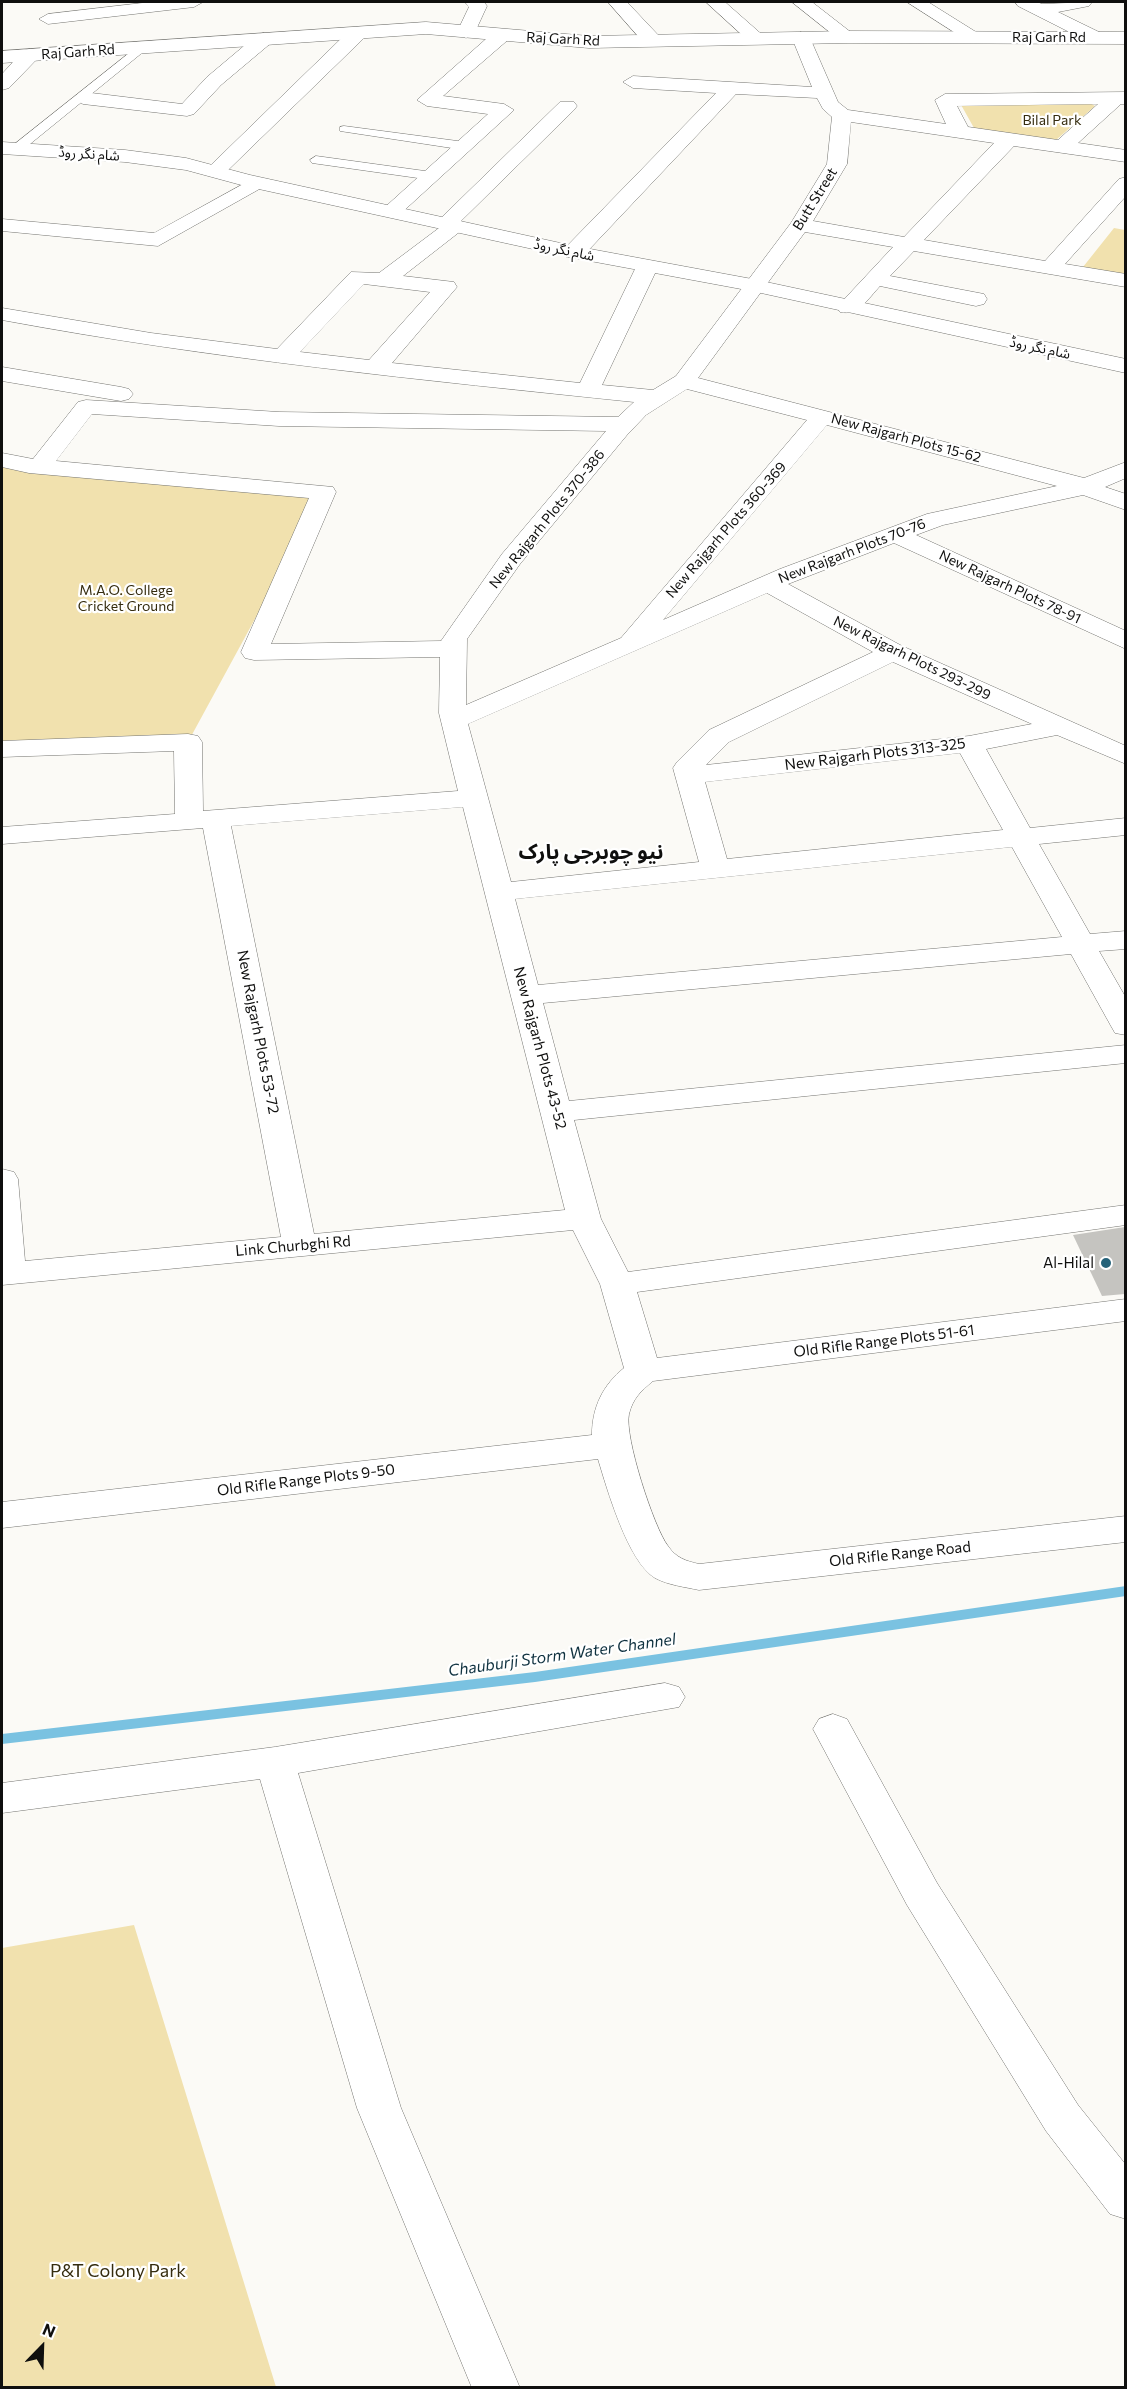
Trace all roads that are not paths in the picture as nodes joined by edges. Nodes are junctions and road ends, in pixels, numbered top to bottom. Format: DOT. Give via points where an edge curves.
graph roads {
  1 [pos="35,2"];
  2 [pos="194,2"];
  3 [pos="474,2"];
  4 [pos="617,2"];
  5 [pos="715,2"];
  6 [pos="801,2"];
  7 [pos="916,2"];
  8 [pos="1083,2"];
  9 [pos="1032,6"];
  10 [pos="48,19"];
  11 [pos="466,32"];
  12 [pos="358,33"];
  13 [pos="502,34"];
  14 [pos="848,37"];
  15 [pos="975,37"];
  16 [pos="1094,37"];
  17 [pos="801,38"];
  18 [pos="1125,38"];
  19 [pos="264,39"];
  20 [pos="758,39"];
  21 [pos="652,40"];
  22 [pos="142,48"];
  23 [pos="74,52"];
  24 [pos="30,55"];
  25 [pos="2,57"];
  26 [pos="633,82"];
  27 [pos="2,84"];
  28 [pos="730,88"];
  29 [pos="824,93"];
  30 [pos="1121,97"];
  31 [pos="82,98"];
  32 [pos="567,106"];
  33 [pos="842,115"];
  34 [pos="344,129"];
  35 [pos="959,130"];
  36 [pos="1010,138"];
  37 [pos="465,146"];
  38 [pos="1063,146"];
  39 [pos="8,149"];
  40 [pos="1125,156"];
  41 [pos="316,160"];
  42 [pos="217,170"];
  43 [pos="432,176"];
  44 [pos="256,183"];
  45 [pos="1125,183"];
  46 [pos="391,212"];
  47 [pos="2,225"];
  48 [pos="450,225"];
  49 [pos="800,225"];
  50 [pos="912,244"];
  51 [pos="574,252"];
  52 [pos="647,267"];
  53 [pos="1050,268"];
  54 [pos="875,279"];
  55 [pos="383,280"];
  56 [pos="1125,281"];
  57 [pos="752,285"];
  58 [pos="976,299"];
  59 [pos="848,307"];
  60 [pos="2,314"];
  61 [pos="283,357"];
  62 [pos="1125,366"];
  63 [pos="375,368"];
  64 [pos="2,374"];
  65 [pos="684,381"];
  66 [pos="588,390"];
  67 [pos="130,396"];
  68 [pos="659,398"];
  69 [pos="823,416"];
  70 [pos="625,424"];
  71 [pos="2,460"];
  72 [pos="39,466"];
  73 [pos="1125,469"];
  74 [pos="1084,487"];
  75 [pos="1125,503"];
  76 [pos="895,534"];
  77 [pos="767,584"];
  78 [pos="1125,640"];
  79 [pos="629,643"];
  80 [pos="454,649"];
  81 [pos="893,652"];
  82 [pos="454,720"];
  83 [pos="1059,728"];
  84 [pos="969,744"];
  85 [pos="2,749"];
  86 [pos="1125,756"];
  87 [pos="690,775"];
  88 [pos="473,798"];
  89 [pos="203,820"];
  90 [pos="1125,826"];
  91 [pos="2,836"];
  92 [pos="1022,838"];
  93 [pos="715,869"];
  94 [pos="498,892"];
  95 [pos="1125,940"];
  96 [pos="1079,945"];
  97 [pos="526,995"];
  98 [pos="1125,1026"];
  99 [pos="1125,1054"];
  100 [pos="557,1112"];
  101 [pos="2,1179"];
  102 [pos="1125,1215"];
  103 [pos="584,1219"];
  104 [pos="299,1245"];
  105 [pos="5,1274"];
  106 [pos="617,1284"];
  107 [pos="1125,1310"];
  108 [pos="643,1371"];
  109 [pos="610,1445"];
  110 [pos="2,1515"];
  111 [pos="1125,1529"];
  112 [pos="666,1697"];
  113 [pos="833,1729"];
  114 [pos="275,1762"];
  115 [pos="2,1798"];
  116 [pos="1125,2200"];
  117 [pos="496,2388"];
  1 -- 10 [label="street"];
  2 -- 10 [label="street"];
  3 -- 11 [label="street" via="478,6"];
  4 -- 21 [label="street"];
  5 -- 20 [label="street"];
  6 -- 14 [label="street"];
  7 -- 15 [label="street"];
  8 -- 9 [label="street"];
  9 -- 16 [label="street"];
  10 -- 23 [label="street"];
  11 -- 12 [label="street, Raj Garh Rd" via="426,28"];
  11 -- 13 [label="street, Raj Garh Rd"];
  12 -- 19 [label="street, Raj Garh Rd"];
  12 -- 42 [label="street"];
  13 -- 21 [label="street, Raj Garh Rd" via="590,42"];
  13 -- 37 [label="street" via="427,100 504,110"];
  14 -- 15 [label="street, Raj Garh Rd"];
  14 -- 17 [label="street, Raj Garh Rd"];
  15 -- 16 [label="street, Raj Garh Rd"];
  16 -- 18 [label="street, Raj Garh Rd"];
  17 -- 20 [label="street, Raj Garh Rd"];
  17 -- 29 [label="street"];
  19 -- 22 [label="street, Raj Garh Rd"];
  19 -- 31 [label="street" via="214,81 187,110"];
  20 -- 21 [label="street, Raj Garh Rd"];
  22 -- 23 [label="street, Raj Garh Rd"];
  22 -- 31 [label="lane"];
  23 -- 24 [label="street, Raj Garh Rd"];
  24 -- 25 [label="street, Raj Garh Rd"];
  24 -- 27 [label="street"];
  26 -- 28 [label="street"];
  28 -- 29 [label="street"];
  28 -- 51 [label="street"];
  29 -- 33 [label="street"];
  30 -- 35 [label="street" via="945,100"];
  30 -- 38 [label="street"];
  31 -- 39 [label="lane"];
  32 -- 48 [label="street"];
  33 -- 35 [label="street"];
  33 -- 49 [label="street, Butt Street" via="837,164"];
  34 -- 37 [label="lane"];
  35 -- 36 [label="street"];
  36 -- 38 [label="street"];
  36 -- 50 [label="street"];
  37 -- 43 [label="street"];
  38 -- 40 [label="street"];
  39 -- 42 [label="street, شام نگر روڈ" via="124,156"];
  41 -- 43 [label="lane"];
  42 -- 44 [label="street, شام نگر روڈ"];
  43 -- 46 [label="street"];
  44 -- 46 [label="street, شام نگر روڈ"];
  44 -- 47 [label="street" via="158,240"];
  45 -- 53 [label="street" via="1106,217"];
  46 -- 48 [label="street, شام نگر روڈ"];
  48 -- 51 [label="street, شام نگر روڈ"];
  48 -- 55 [label="street"];
  49 -- 50 [label="street"];
  49 -- 57 [label="street, Butt Street"];
  50 -- 53 [label="street"];
  50 -- 54 [label="street"];
  51 -- 52 [label="street, شام نگر روڈ"];
  52 -- 57 [label="street, شام نگر روڈ"];
  52 -- 66 [label="street"];
  53 -- 56 [label="street"];
  54 -- 58 [label="street"];
  54 -- 59 [label="street"];
  55 -- 61 [label="street" via="359,277"];
  55 -- 63 [label="street" via="446,287"];
  57 -- 59 [label="street, شام نگر روڈ"];
  57 -- 65 [label="street, Butt Street"];
  59 -- 62 [label="street, شام نگر روڈ"];
  60 -- 61 [label="street" via="151,340"];
  61 -- 63 [label="street"];
  63 -- 66 [label="street"];
  64 -- 67 [label="street"];
  65 -- 68 [label="street, New Rajgarh Plots 370-386"];
  65 -- 69 [label="street, New Rajgarh Plots 15-62"];
  66 -- 68 [label="street"];
  68 -- 70 [label="street, New Rajgarh Plots 370-386" via="638,410"];
  69 -- 74 [label="street, New Rajgarh Plots 15-62"];
  69 -- 79 [label="street, New Rajgarh Plots 360-369"];
  70 -- 72 [label="street" via="279,419 86,407"];
  70 -- 80 [label="street, New Rajgarh Plots 370-386" via="511,559 454,639"];
  71 -- 72 [label="street"];
  72 -- 80 [label="street" via="324,492 254,652"];
  73 -- 74 [label="street, New Rajgarh Plots 70-76"];
  74 -- 75 [label="street, New Rajgarh Plots 15-62"];
  74 -- 76 [label="street, New Rajgarh Plots 70-76" via="936,519"];
  76 -- 77 [label="street, New Rajgarh Plots 70-76"];
  76 -- 78 [label="street, New Rajgarh Plots 78-91"];
  77 -- 79 [label="street, New Rajgarh Plots 70-76"];
  77 -- 81 [label="street, New Rajgarh Plots 293-299"];
  79 -- 82 [label="street, New Rajgarh Plots 70-76"];
  80 -- 82 [label="street, New Rajgarh Plots 370-386"];
  81 -- 83 [label="street, New Rajgarh Plots 293-299"];
  81 -- 87 [label="street" via="719,736 687,768"];
  82 -- 88 [label="street, New Rajgarh Plots 43-52"];
  83 -- 84 [label="street, New Rajgarh Plots 313-325"];
  83 -- 86 [label="street, New Rajgarh Plots 293-299"];
  84 -- 87 [label="street, New Rajgarh Plots 313-325"];
  84 -- 92 [label="street"];
  85 -- 89 [label="street, New Rajgarh Plots 53-72" via="188,742"];
  87 -- 93 [label="street"];
  88 -- 89 [label="street"];
  88 -- 94 [label="street, New Rajgarh Plots 43-52"];
  89 -- 91 [label="street"];
  89 -- 104 [label="street, New Rajgarh Plots 53-72"];
  90 -- 92 [label="street"];
  92 -- 93 [label="street"];
  92 -- 96 [label="street"];
  93 -- 94 [label="street"];
  94 -- 97 [label="street, New Rajgarh Plots 43-52"];
  95 -- 96 [label="street"];
  96 -- 97 [label="street"];
  96 -- 98 [label="street"];
  97 -- 100 [label="street, New Rajgarh Plots 43-52"];
  99 -- 100 [label="street"];
  100 -- 103 [label="street, New Rajgarh Plots 43-52"];
  101 -- 105 [label="street"];
  102 -- 106 [label="street"];
  103 -- 104 [label="street, Link Churbghi Rd"];
  103 -- 106 [label="street, New Rajgarh Plots 43-52"];
  104 -- 105 [label="street, Link Churbghi Rd"];
  106 -- 108 [label="street, New Rajgarh Plots 43-52"];
  107 -- 108 [label="street, Old Rifle Range Plots 51-61"];
  108 -- 109 [label="street" via="618,1394 611,1415"];
  109 -- 110 [label="street, Old Rifle Range Plots 9-50"];
  109 -- 111 [label="street, Old Rifle Range Road" via="649,1550 675,1572 699,1577"];
  112 -- 114 [label="street"];
  113 -- 116 [label="street" via="928,1904 1062,2118"];
  114 -- 115 [label="street"];
  114 -- 117 [label="street" via="379,2109"];
}
